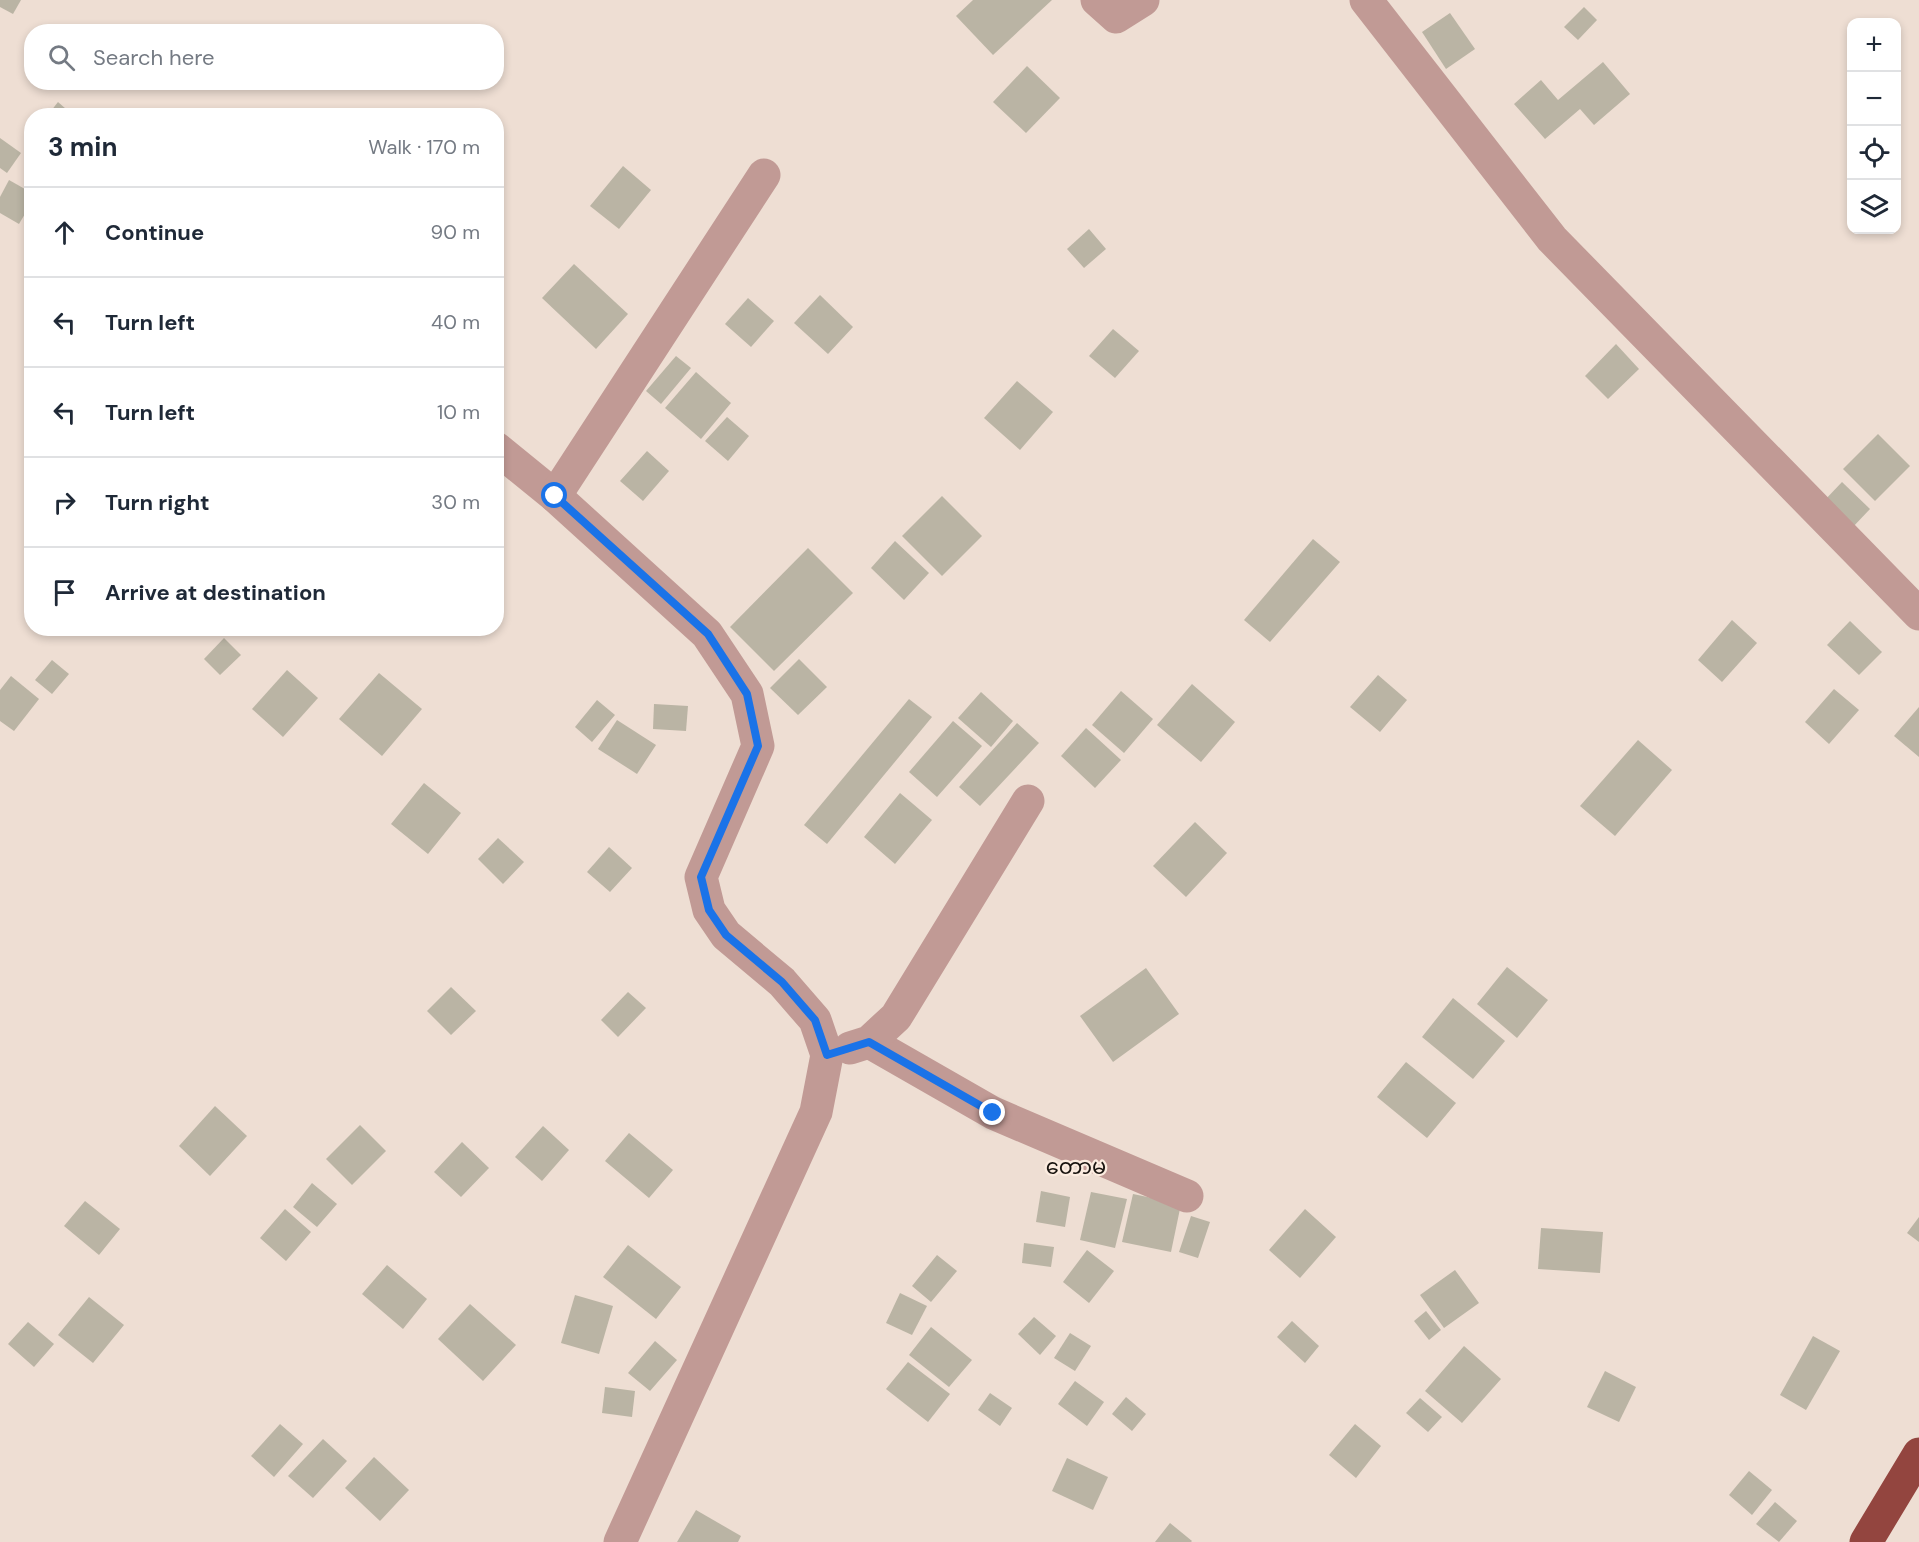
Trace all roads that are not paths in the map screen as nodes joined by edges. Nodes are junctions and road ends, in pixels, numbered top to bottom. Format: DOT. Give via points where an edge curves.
graph roads {
  1 [pos="1097,0"];
  2 [pos="1143,0"];
  3 [pos="1366,0"];
  4 [pos="764,175"];
  5 [pos="504,455"];
  6 [pos="555,496"];
  7 [pos="1919,614"];
  8 [pos="1028,801"];
  9 [pos="869,1042"];
  10 [pos="827,1055"];
  11 [pos="1187,1196"];
  12 [pos="1919,1454"];
  13 [pos="620,1542"];
  14 [pos="1866,1542"];
  1 -- 2 [label="street" via="1116,17"];
  3 -- 7 [label="street" via="1552,238"];
  4 -- 6 [label="street"];
  5 -- 6 [label="street"];
  6 -- 10 [label="street" via="708,634 747,694 758,746 701,877 709,910 726,935 782,982 815,1020"];
  8 -- 9 [label="street" via="896,1017"];
  9 -- 10 [label="street"];
  9 -- 11 [label="street" via="993,1113"];
  10 -- 13 [label="street" via="816,1112"];
  12 -- 14 [label="highway"];
}
